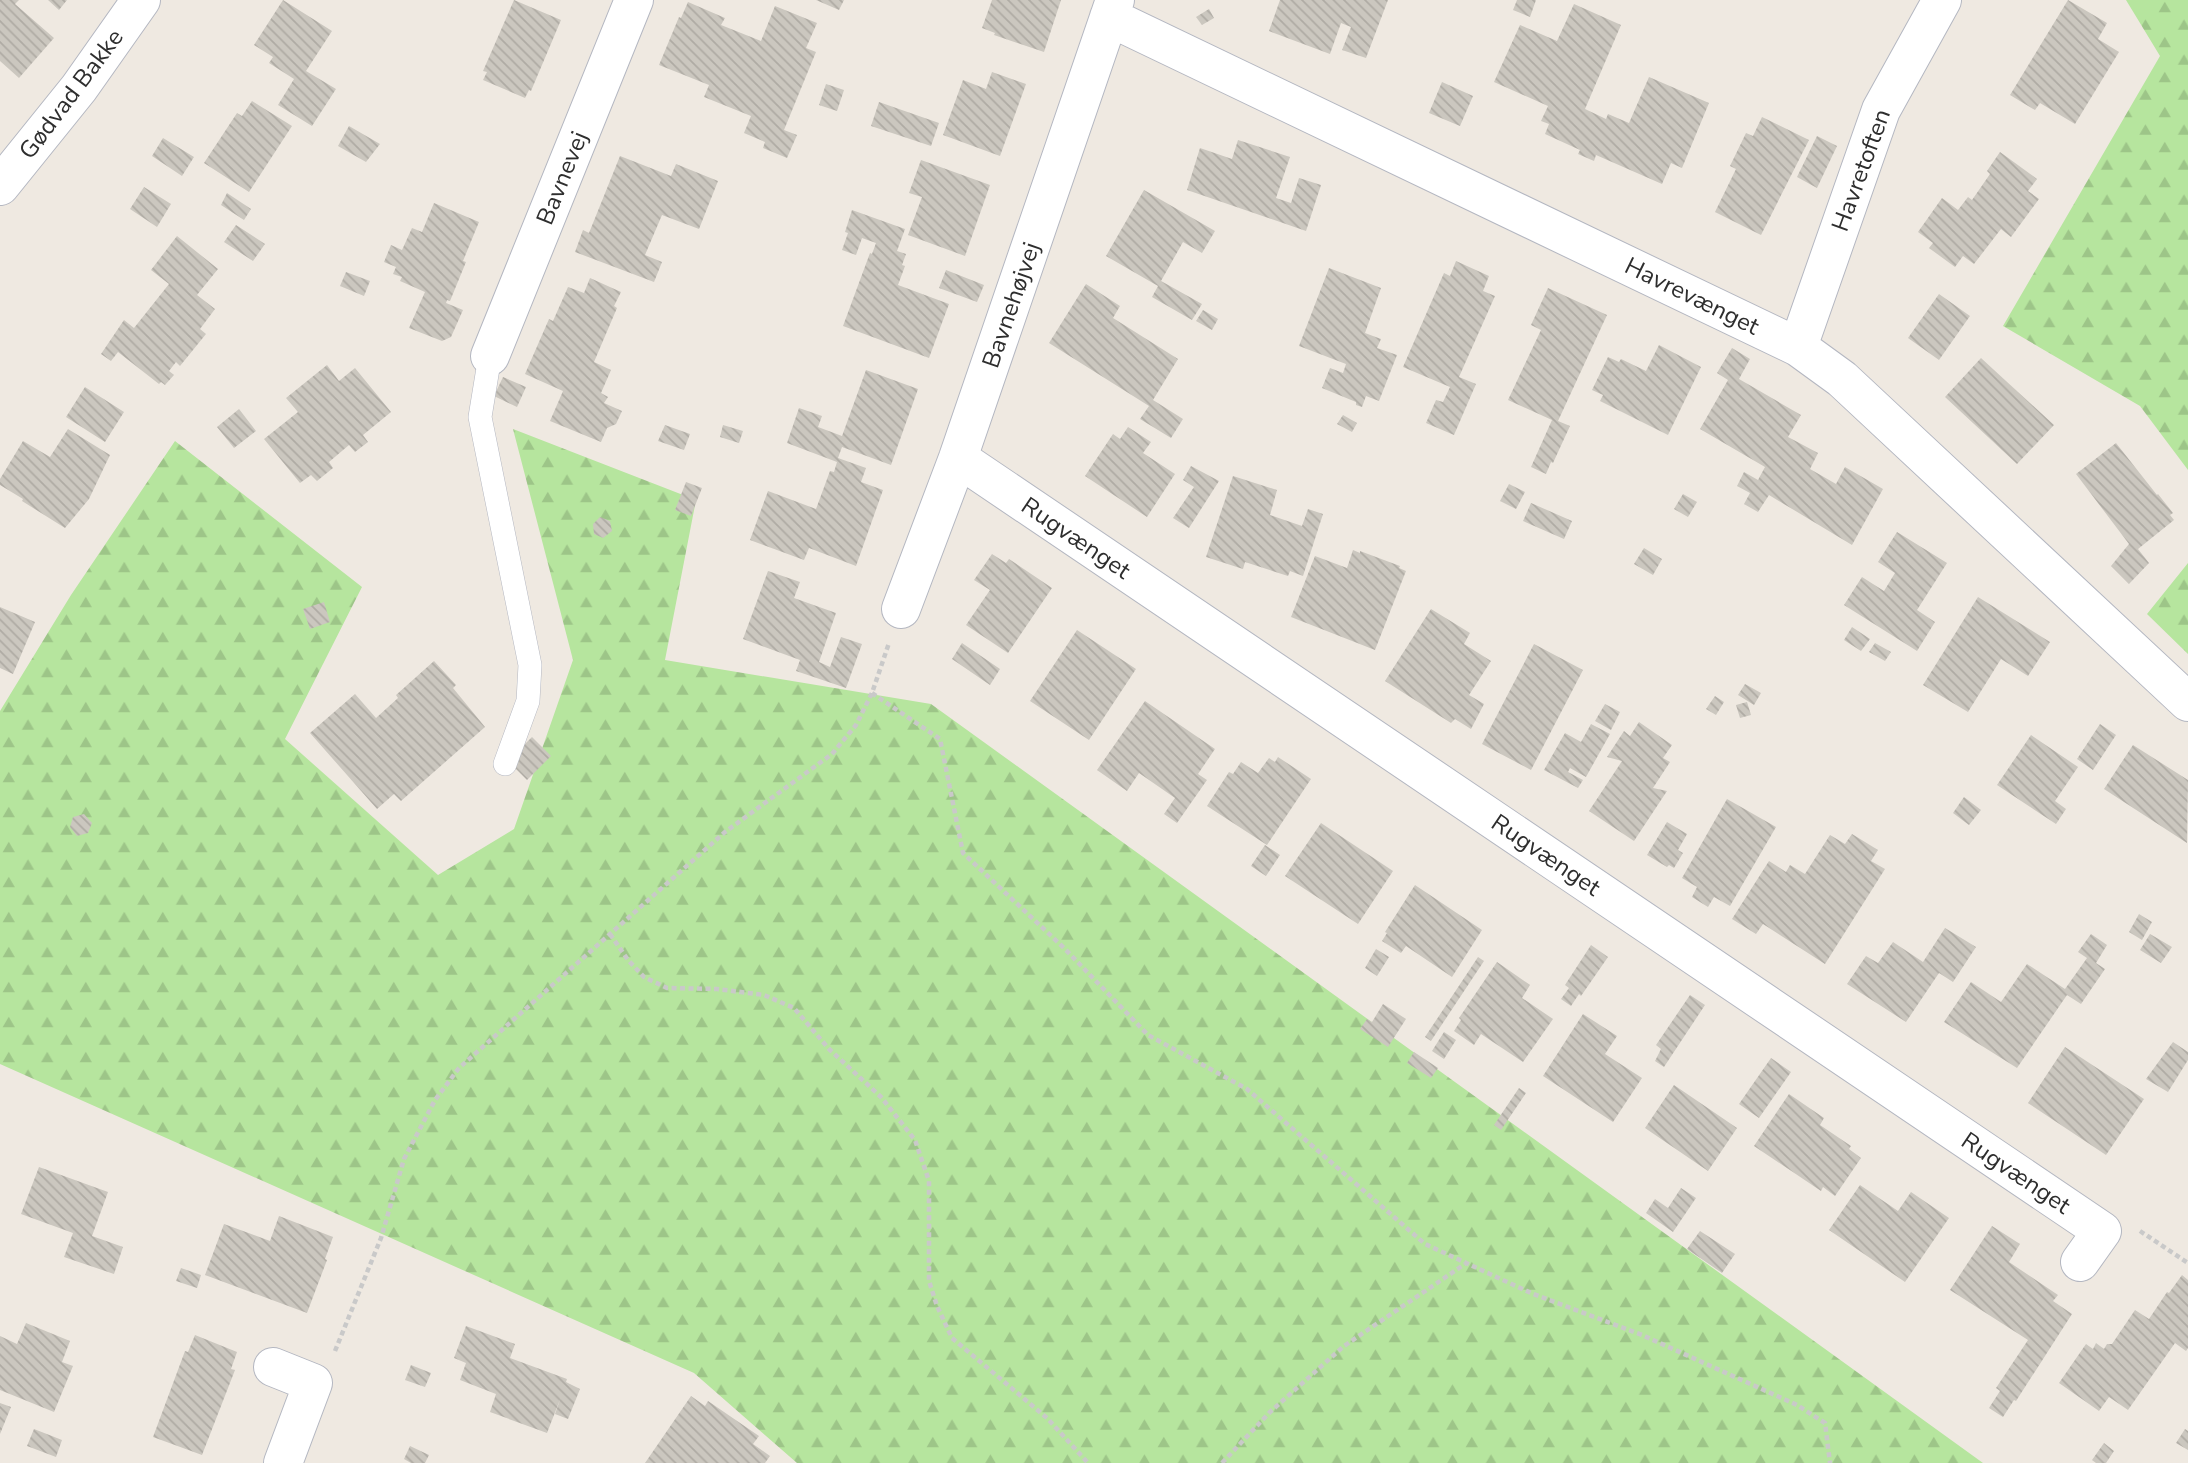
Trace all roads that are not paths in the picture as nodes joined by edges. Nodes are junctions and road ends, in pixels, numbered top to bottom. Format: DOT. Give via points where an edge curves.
graph roads {
  1 [pos="141,0"];
  2 [pos="634,0"];
  3 [pos="1942,0"];
  4 [pos="1112,8"];
  5 [pos="0,186"];
  6 [pos="1798,347"];
  7 [pos="490,356"];
  8 [pos="958,458"];
  9 [pos="901,609"];
  10 [pos="2188,702"];
  11 [pos="505,764"];
  12 [pos="2080,1262"];
  13 [pos="273,1367"];
  14 [pos="283,1463"];
  1 -- 5 [label="street, Gødvad Bakke" via="79,88"];
  2 -- 7 [label="street, Bavnevej"];
  3 -- 6 [label="street, Havretoften" via="1881,110"];
  4 -- 6 [label="street, Havrevænget"];
  4 -- 8 [label="street, Bavnehøjvej"];
  6 -- 10 [label="street, Havrevænget" via="1842,379"];
  7 -- 11 [label="lane" via="480,417 530,665 528,701"];
  8 -- 9 [label="street, Bavnehøjvej"];
  8 -- 12 [label="street, Rugvænget" via="2102,1231"];
  13 -- 14 [label="street" via="313,1383"];
}
